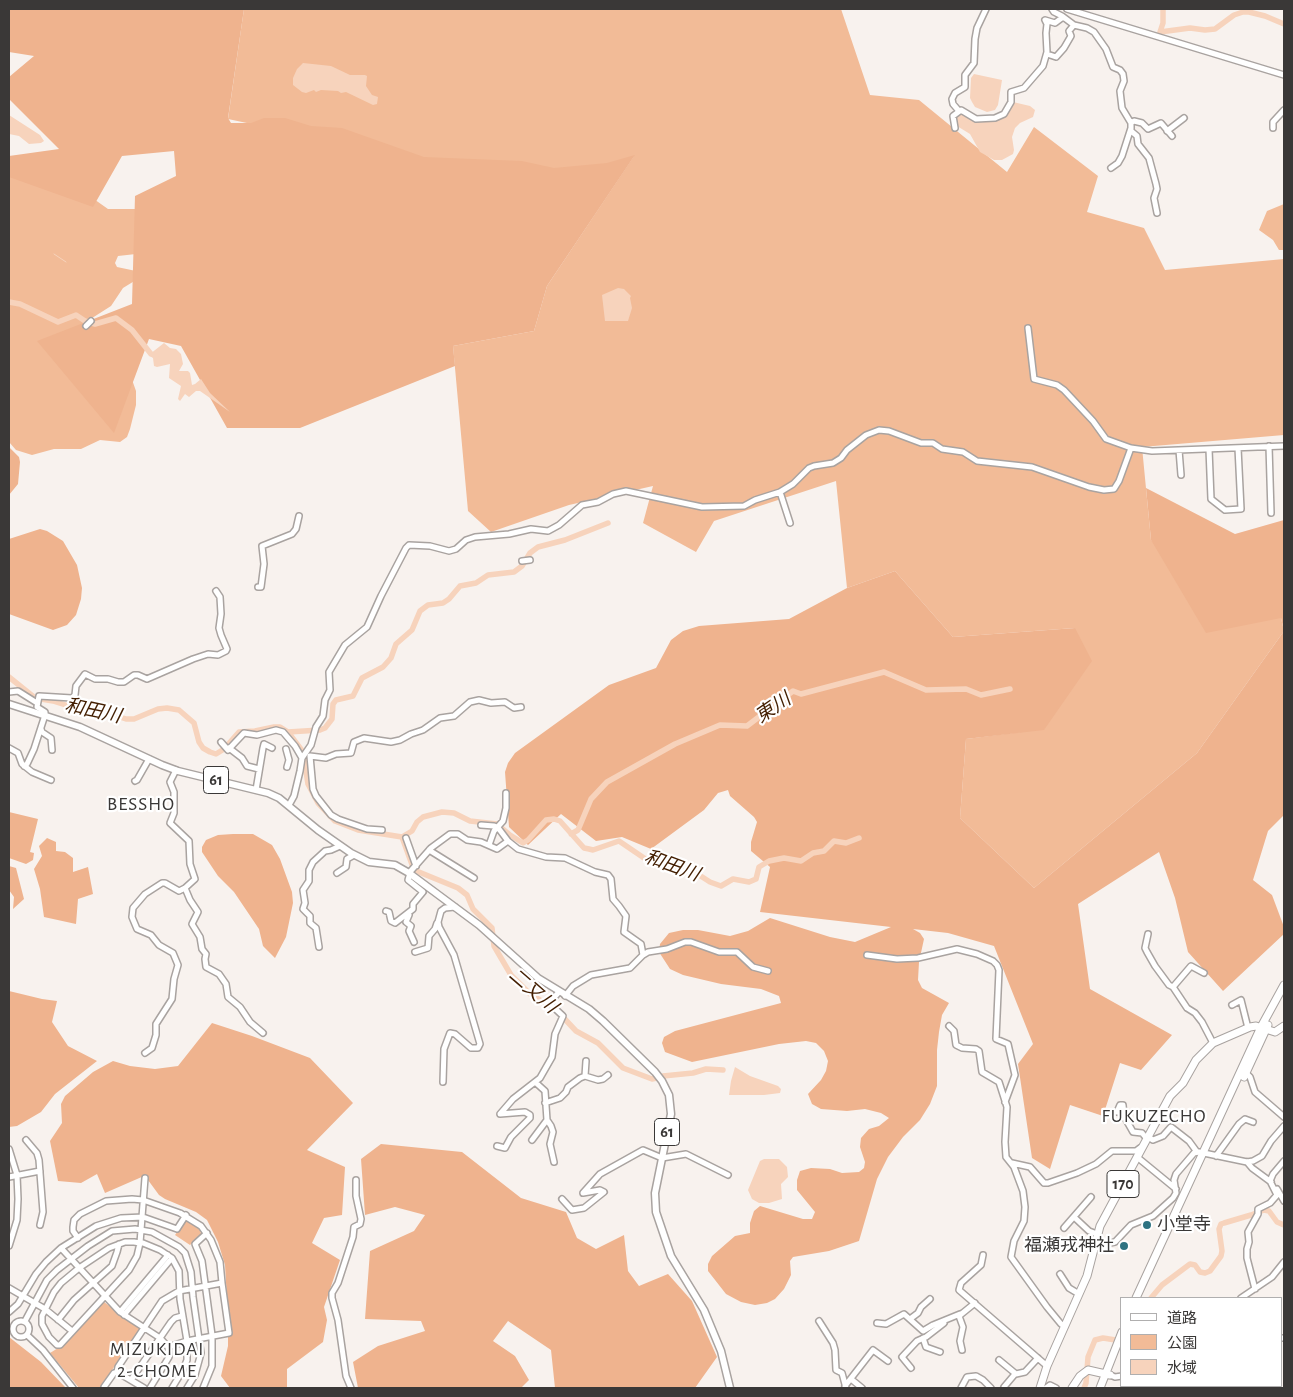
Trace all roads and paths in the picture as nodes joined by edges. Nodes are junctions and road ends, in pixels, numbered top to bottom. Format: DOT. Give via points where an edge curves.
graph roads {
  1 [pos="986,9"];
  2 [pos="1052,9"];
  3 [pos="1068,9"];
  4 [pos="1081,11"];
  5 [pos="1063,17"];
  6 [pos="1072,23"];
  7 [pos="1047,54"];
  8 [pos="1284,75"];
  9 [pos="1284,110"];
  10 [pos="959,111"];
  11 [pos="1184,118"];
  12 [pos="1131,126"];
  13 [pos="955,128"];
  14 [pos="1273,128"];
  15 [pos="1167,130"];
  16 [pos="1172,136"];
  17 [pos="1111,168"];
  18 [pos="1157,214"];
  19 [pos="91,321"];
  20 [pos="86,326"];
  21 [pos="1028,328"];
  22 [pos="1269,446"];
  23 [pos="1284,446"];
  24 [pos="1131,448"];
  25 [pos="1238,448"];
  26 [pos="1209,449"];
  27 [pos="1179,450"];
  28 [pos="1181,475"];
  29 [pos="780,492"];
  30 [pos="1271,513"];
  31 [pos="299,516"];
  32 [pos="790,523"];
  33 [pos="530,560"];
  34 [pos="522,562"];
  35 [pos="258,587"];
  36 [pos="216,591"];
  37 [pos="9,692"];
  38 [pos="36,703"];
  39 [pos="9,704"];
  40 [pos="520,707"];
  41 [pos="44,715"];
  42 [pos="40,729"];
  43 [pos="271,730"];
  44 [pos="221,742"];
  45 [pos="264,744"];
  46 [pos="9,748"];
  47 [pos="229,748"];
  48 [pos="272,748"];
  49 [pos="286,749"];
  50 [pos="52,750"];
  51 [pos="309,753"];
  52 [pos="149,758"];
  53 [pos="302,758"];
  54 [pos="289,760"];
  55 [pos="24,766"];
  56 [pos="286,767"];
  57 [pos="259,769"];
  58 [pos="176,770"];
  59 [pos="50,780"];
  60 [pos="134,781"];
  61 [pos="256,790"];
  62 [pos="506,793"];
  63 [pos="289,805"];
  64 [pos="481,825"];
  65 [pos="497,828"];
  66 [pos="382,830"];
  67 [pos="406,838"];
  68 [pos="508,840"];
  69 [pos="340,846"];
  70 [pos="490,846"];
  71 [pos="428,850"];
  72 [pos="354,855"];
  73 [pos="416,866"];
  74 [pos="338,872"];
  75 [pos="409,873"];
  76 [pos="474,878"];
  77 [pos="185,888"];
  78 [pos="455,907"];
  79 [pos="413,909"];
  80 [pos="386,911"];
  81 [pos="438,922"];
  82 [pos="1148,934"];
  83 [pos="414,942"];
  84 [pos="320,948"];
  85 [pos="415,952"];
  86 [pos="643,955"];
  87 [pos="868,955"];
  88 [pos="768,971"];
  89 [pos="1204,972"];
  90 [pos="1284,985"];
  91 [pos="1173,987"];
  92 [pos="562,994"];
  93 [pos="1284,994"];
  94 [pos="1232,1005"];
  95 [pos="949,1026"];
  96 [pos="1284,1026"];
  97 [pos="1248,1028"];
  98 [pos="1264,1028"];
  99 [pos="262,1033"];
  100 [pos="1213,1043"];
  101 [pos="145,1053"];
  102 [pos="586,1062"];
  103 [pos="1246,1073"];
  104 [pos="608,1075"];
  105 [pos="585,1076"];
  106 [pos="443,1082"];
  107 [pos="535,1082"];
  108 [pos="1005,1102"];
  109 [pos="545,1103"];
  110 [pos="1117,1112"];
  111 [pos="1284,1116"];
  112 [pos="547,1120"];
  113 [pos="1253,1122"];
  114 [pos="1284,1126"];
  115 [pos="26,1140"];
  116 [pos="532,1140"];
  117 [pos="1146,1140"];
  118 [pos="498,1146"];
  119 [pos="9,1149"];
  120 [pos="1203,1153"];
  121 [pos="1216,1156"];
  122 [pos="662,1158"];
  123 [pos="1137,1158"];
  124 [pos="1284,1161"];
  125 [pos="554,1162"];
  126 [pos="1247,1162"];
  127 [pos="1012,1163"];
  128 [pos="40,1172"];
  129 [pos="17,1175"];
  130 [pos="728,1175"];
  131 [pos="9,1176"];
  132 [pos="145,1178"];
  133 [pos="356,1180"];
  134 [pos="1270,1180"];
  135 [pos="1176,1188"];
  136 [pos="1091,1197"];
  137 [pos="562,1199"];
  138 [pos="143,1200"];
  139 [pos="1284,1201"];
  140 [pos="186,1215"];
  141 [pos="143,1217"];
  142 [pos="1074,1217"];
  143 [pos="40,1225"];
  144 [pos="1064,1228"];
  145 [pos="142,1230"];
  146 [pos="207,1233"];
  147 [pos="1097,1234"];
  148 [pos="78,1238"];
  149 [pos="140,1243"];
  150 [pos="118,1244"];
  151 [pos="9,1246"];
  152 [pos="1094,1246"];
  153 [pos="62,1248"];
  154 [pos="983,1255"];
  155 [pos="170,1256"];
  156 [pos="70,1258"];
  157 [pos="1284,1262"];
  158 [pos="79,1268"];
  159 [pos="1060,1274"];
  160 [pos="91,1283"];
  161 [pos="222,1283"];
  162 [pos="204,1287"];
  163 [pos="9,1288"];
  164 [pos="192,1288"];
  165 [pos="1255,1289"];
  166 [pos="179,1290"];
  167 [pos="1079,1294"];
  168 [pos="23,1296"];
  169 [pos="105,1297"];
  170 [pos="1136,1297"];
  171 [pos="1140,1297"];
  172 [pos="1243,1297"];
  173 [pos="930,1299"];
  174 [pos="34,1302"];
  175 [pos="975,1303"];
  176 [pos="45,1309"];
  177 [pos="9,1312"];
  178 [pos="122,1314"];
  179 [pos="957,1315"];
  180 [pos="182,1316"];
  181 [pos="910,1318"];
  182 [pos="58,1320"];
  183 [pos="25,1321"];
  184 [pos="820,1321"];
  185 [pos="877,1323"];
  186 [pos="1065,1326"];
  187 [pos="144,1328"];
  188 [pos="11,1331"];
  189 [pos="72,1331"];
  190 [pos="27,1335"];
  191 [pos="212,1335"];
  192 [pos="160,1338"];
  193 [pos="200,1338"];
  194 [pos="923,1338"];
  195 [pos="187,1341"];
  196 [pos="1119,1346"];
  197 [pos="168,1347"];
  198 [pos="962,1350"];
  199 [pos="940,1352"];
  200 [pos="1038,1358"];
  201 [pos="999,1360"];
  202 [pos="888,1361"];
  203 [pos="1047,1366"];
  204 [pos="911,1368"];
  205 [pos="117,1372"];
  206 [pos="1015,1374"];
  207 [pos="1108,1374"];
  208 [pos="1120,1376"];
  209 [pos="851,1379"];
  210 [pos="132,1380"];
  211 [pos="846,1387"];
  212 [pos="1004,1387"];
  213 [pos="73,1388"];
  214 [pos="105,1388"];
  215 [pos="144,1388"];
  216 [pos="150,1388"];
  217 [pos="172,1388"];
  218 [pos="187,1388"];
  219 [pos="205,1388"];
  220 [pos="351,1388"];
  221 [pos="730,1388"];
  222 [pos="862,1388"];
  223 [pos="961,1388"];
  224 [pos="991,1388"];
  225 [pos="1040,1388"];
  226 [pos="1046,1388"];
  227 [pos="1056,1388"];
  228 [pos="1072,1388"];
  229 [pos="1100,1388"];
  230 [pos="1105,1388"];
  1 -- 10 [label="street" via="977,28 974,63 965,75 965,87 955,93 952,100"];
  2 -- 5 [label="street"];
  3 -- 4 [label="street"];
  4 -- 6 [label="street"];
  4 -- 8 [label="street"];
  5 -- 6 [label="street"];
  5 -- 7 [label="street" via="1055,23 1045,20"];
  6 -- 7 [label="street" via="1071,36 1064,48 1056,57"];
  6 -- 12 [label="street" via="1094,32 1113,67 1122,72 1122,108"];
  7 -- 10 [label="street" via="1043,66 1024,88 1011,92 1011,102 1000,116 976,119"];
  9 -- 14 [label="street" via="1273,122"];
  10 -- 13 [label="street" via="953,116"];
  11 -- 15 [label="street"];
  12 -- 15 [label="street" via="1134,121 1148,129 1161,123"];
  12 -- 17 [label="street" via="1122,156"];
  12 -- 18 [label="street" via="1138,144 1149,158 1157,189 1154,196"];
  15 -- 16 [label="street"];
  19 -- 20 [label="street"];
  21 -- 24 [label="street" via="1034,379 1064,390 1106,439"];
  22 -- 23 [label="street"];
  22 -- 25 [label="street"];
  22 -- 30 [label="street"];
  24 -- 27 [label="street"];
  24 -- 29 [label="street" via="1120,481 1114,489 1104,490 1032,467 977,461 963,452 879,430 866,435 833,464 809,468"];
  25 -- 26 [label="street"];
  25 -- 26 [label="street" via="1241,509 1225,510 1211,499"];
  26 -- 27 [label="street"];
  27 -- 28 [label="street"];
  29 -- 32 [label="street"];
  29 -- 51 [label="street" via="744,506 721,508 626,491 582,505 559,526 548,531 531,529 475,537 453,551 408,545 367,627 345,645 329,672 330,690 325,700 324,716 316,727"];
  31 -- 35 [label="street" via="292,534 262,546 264,564 261,587"];
  33 -- 34 [label="street"];
  36 -- 38 [label="street" via="221,603 219,628 227,649 223,654 208,654 147,679 134,675 118,682 95,679 85,674 76,686 74,698 39,696"];
  37 -- 38 [label="street" via="18,691"];
  38 -- 41 [label="street"];
  39 -- 41 [label="main road, 61"];
  40 -- 51 [label="street" via="479,700 470,702 454,716 440,718 400,740 364,738 354,742 351,754 326,758"];
  41 -- 42 [label="street"];
  41 -- 52 [label="main road, 61" via="80,727"];
  42 -- 50 [label="street" via="50,738"];
  42 -- 55 [label="street" via="28,764"];
  43 -- 45 [label="street" via="264,738"];
  43 -- 47 [label="street" via="257,735 244,734"];
  43 -- 53 [label="street" via="283,732"];
  44 -- 47 [label="street"];
  45 -- 48 [label="street"];
  45 -- 57 [label="street"];
  46 -- 55 [label="street" via="18,753"];
  47 -- 57 [label="street" via="247,766"];
  49 -- 54 [label="street"];
  51 -- 53 [label="street"];
  51 -- 66 [label="street" via="313,789 331,816 367,829"];
  52 -- 58 [label="main road, 61"];
  52 -- 60 [label="street"];
  53 -- 54 [label="street"];
  53 -- 63 [label="street"];
  54 -- 56 [label="street"];
  55 -- 59 [label="street"];
  57 -- 61 [label="street"];
  58 -- 61 [label="main road, 61"];
  58 -- 77 [label="street" via="170,782 174,792 174,810 170,825 189,841 190,864 195,876"];
  61 -- 63 [label="main road, 61"];
  62 -- 65 [label="street" via="503,821"];
  63 -- 69 [label="main road, 61"];
  64 -- 65 [label="street"];
  65 -- 68 [label="street"];
  65 -- 70 [label="street"];
  67 -- 73 [label="street"];
  68 -- 70 [label="street" via="497,848"];
  68 -- 86 [label="street" via="518,849 546,857 565,858 608,875 612,899 626,916 624,932 641,944"];
  69 -- 72 [label="main road, 61"];
  69 -- 84 [label="street" via="325,851 313,862 309,881 303,890 303,909 316,928"];
  70 -- 71 [label="street" via="454,834"];
  71 -- 73 [label="street"];
  71 -- 76 [label="street"];
  72 -- 74 [label="street"];
  72 -- 75 [label="main road, 61" via="378,864 395,865"];
  73 -- 75 [label="street"];
  75 -- 78 [label="main road, 61"];
  75 -- 79 [label="street" via="408,880 423,892 413,904"];
  77 -- 99 [label="street" via="198,909 192,924 200,934 202,949 206,952 206,966 222,977 228,988 228,997"];
  77 -- 101 [label="street" via="179,891 162,883 148,891 133,908 136,929 151,935 159,945 173,953 178,965 172,999 156,1024 152,1048"];
  78 -- 81 [label="street" via="441,911"];
  78 -- 92 [label="main road, 61" via="538,978"];
  79 -- 80 [label="street" via="395,923"];
  79 -- 83 [label="street" via="406,922 411,926 409,931"];
  81 -- 85 [label="street" via="429,936 428,948"];
  81 -- 106 [label="street" via="454,955 480,1044 478,1048 471,1048 455,1034 450,1034 444,1049"];
  82 -- 91 [label="street" via="1145,948"];
  86 -- 88 [label="street" via="691,942 719,952 736,952 753,967"];
  86 -- 92 [label="street" via="630,968 591,975"];
  87 -- 108 [label="street" via="918,958 957,949 993,961 999,970 996,1039 1008,1044 1015,1075"];
  89 -- 91 [label="street" via="1191,966"];
  90 -- 98 [label="highway"];
  91 -- 100 [label="street" via="1187,1008 1202,1022"];
  92 -- 107 [label="street" via="549,1003 563,1016 555,1034 552,1057"];
  92 -- 122 [label="main road, 61" via="596,1015 662,1081 669,1095 671,1114"];
  93 -- 98 [label="highway"];
  94 -- 97 [label="street" via="1241,1000"];
  95 -- 108 [label="street" via="954,1030 956,1044 979,1051 982,1072 999,1082"];
  96 -- 98 [label="highway, 170" via="1275,1032"];
  97 -- 98 [label="highway, 170"];
  97 -- 100 [label="highway, 170"];
  98 -- 103 [label="highway"];
  98 -- 120 [label="highway"];
  100 -- 117 [label="highway, 170" via="1170,1096"];
  102 -- 105 [label="street"];
  103 -- 111 [label="street" via="1255,1092"];
  103 -- 120 [label="highway"];
  104 -- 105 [label="street" via="598,1080"];
  105 -- 109 [label="street" via="568,1087 560,1098"];
  107 -- 109 [label="street" via="546,1090"];
  107 -- 118 [label="street" via="500,1114 526,1112 530,1118 505,1148"];
  108 -- 127 [label="street" via="1004,1142 1006,1157"];
  109 -- 112 [label="street"];
  110 -- 117 [label="street" via="1123,1105 1124,1116 1133,1132 1142,1133"];
  112 -- 116 [label="street"];
  112 -- 125 [label="street" via="553,1132 550,1144"];
  113 -- 121 [label="street" via="1246,1118 1239,1124"];
  114 -- 126 [label="street" via="1262,1156"];
  115 -- 128 [label="street" via="37,1153"];
  117 -- 120 [label="street" via="1163,1136 1171,1128"];
  117 -- 123 [label="highway, 170"];
  117 -- 127 [label="street" via="1136,1151 1112,1151 1096,1164 1048,1183 1044,1183 1030,1167"];
  119 -- 129 [label="street"];
  120 -- 121 [label="street"];
  120 -- 135 [label="street" via="1194,1153 1176,1174"];
  120 -- 170 [label="highway"];
  120 -- 171 [label="highway"];
  121 -- 126 [label="street"];
  122 -- 130 [label="street" via="686,1154"];
  122 -- 137 [label="street" via="644,1150 600,1174 583,1193 604,1192 584,1208 572,1210"];
  122 -- 221 [label="main road, 61" via="655,1194 659,1220 671,1256 704,1310 721,1351"];
  123 -- 135 [label="street"];
  123 -- 147 [label="highway, 170"];
  124 -- 134 [label="street"];
  126 -- 134 [label="street"];
  127 -- 186 [label="street" via="1023,1191 1025,1207 1024,1221 1014,1241 1011,1257"];
  128 -- 129 [label="street"];
  128 -- 143 [label="street" via="43,1212"];
  129 -- 131 [label="street"];
  129 -- 151 [label="street" via="18,1216"];
  132 -- 138 [label="street"];
  133 -- 220 [label="street" via="360,1224 352,1231 353,1237 332,1293 346,1376"];
  134 -- 139 [label="street"];
  134 -- 165 [label="street" via="1277,1195 1258,1212 1248,1232 1250,1242 1247,1248"];
  135 -- 152 [label="street" via="1173,1198 1153,1216 1131,1225 1115,1242"];
  136 -- 142 [label="street"];
  138 -- 140 [label="street"];
  138 -- 141 [label="street"];
  138 -- 148 [label="street" via="106,1201 80,1214 73,1226"];
  140 -- 141 [label="street" via="176,1229"];
  140 -- 146 [label="street"];
  141 -- 145 [label="street"];
  141 -- 148 [label="street" via="107,1221"];
  142 -- 144 [label="street"];
  142 -- 147 [label="street"];
  145 -- 149 [label="street"];
  145 -- 156 [label="street" via="112,1231"];
  145 -- 164 [label="street" via="180,1247 189,1263"];
  146 -- 161 [label="street" via="217,1252"];
  146 -- 162 [label="street" via="194,1244 202,1262"];
  147 -- 152 [label="highway, 170"];
  148 -- 153 [label="street"];
  149 -- 150 [label="street"];
  149 -- 155 [label="street"];
  149 -- 169 [label="street" via="129,1270"];
  150 -- 158 [label="street"];
  150 -- 160 [label="street" via="112,1266"];
  152 -- 167 [label="highway, 170"];
  153 -- 156 [label="street"];
  153 -- 168 [label="street" via="36,1274"];
  154 -- 175 [label="street" via="981,1265 961,1283 959,1290"];
  155 -- 166 [label="street" via="179,1271"];
  155 -- 178 [label="street"];
  156 -- 158 [label="street"];
  156 -- 174 [label="street" via="47,1280"];
  157 -- 165 [label="street" via="1272,1277"];
  158 -- 160 [label="street"];
  158 -- 176 [label="street" via="61,1283"];
  159 -- 167 [label="street" via="1069,1288"];
  160 -- 169 [label="street"];
  160 -- 182 [label="street"];
  161 -- 162 [label="street"];
  161 -- 191 [label="street" via="229,1333"];
  162 -- 164 [label="street"];
  162 -- 191 [label="street"];
  163 -- 168 [label="street"];
  164 -- 166 [label="street"];
  164 -- 193 [label="street"];
  165 -- 172 [label="street"];
  166 -- 180 [label="street"];
  166 -- 187 [label="street" via="162,1301"];
  167 -- 186 [label="highway, 170"];
  168 -- 174 [label="street"];
  168 -- 177 [label="street"];
  169 -- 178 [label="street"];
  169 -- 189 [label="street"];
  173 -- 181 [label="street"];
  174 -- 176 [label="street"];
  174 -- 183 [label="street"];
  175 -- 179 [label="street"];
  175 -- 200 [label="street"];
  176 -- 182 [label="street"];
  176 -- 189 [label="street" via="42,1324 57,1345"];
  178 -- 187 [label="street"];
  179 -- 181 [label="street" via="923,1332"];
  179 -- 194 [label="street"];
  179 -- 198 [label="street" via="963,1327"];
  180 -- 192 [label="street" via="175,1318"];
  180 -- 195 [label="street"];
  181 -- 185 [label="street" via="904,1314 886,1324"];
  182 -- 189 [label="street"];
  183 -- 188 [label="street" via="17,1322"];
  183 -- 190 [label="street" via="29,1330"];
  184 -- 211 [label="street" via="833,1343 836,1370 842,1373"];
  186 -- 203 [label="highway, 170"];
  187 -- 192 [label="street"];
  187 -- 205 [label="street"];
  188 -- 190 [label="street"];
  190 -- 213 [label="street"];
  191 -- 193 [label="street"];
  191 -- 219 [label="street" via="212,1366"];
  192 -- 197 [label="street"];
  192 -- 210 [label="street"];
  193 -- 195 [label="street"];
  193 -- 218 [label="street" via="201,1353 195,1375"];
  194 -- 199 [label="street" via="926,1346"];
  194 -- 204 [label="street" via="902,1357"];
  195 -- 197 [label="street"];
  195 -- 217 [label="street" via="183,1370"];
  196 -- 207 [label="highway"];
  197 -- 216 [label="street" via="169,1357"];
  200 -- 203 [label="street"];
  200 -- 206 [label="street" via="1026,1372"];
  201 -- 206 [label="street"];
  202 -- 209 [label="street" via="874,1350"];
  203 -- 225 [label="highway, 170"];
  205 -- 210 [label="street"];
  205 -- 214 [label="street"];
  206 -- 212 [label="street"];
  207 -- 208 [label="street"];
  207 -- 228 [label="highway" via="1092,1370 1080,1376"];
  207 -- 229 [label="highway"];
  207 -- 230 [label="highway"];
  209 -- 211 [label="street"];
  209 -- 222 [label="street"];
  210 -- 215 [label="street"];
  223 -- 224 [label="street" via="967,1378 976,1376"];
  226 -- 227 [label="street" via="1050,1385"];
}
